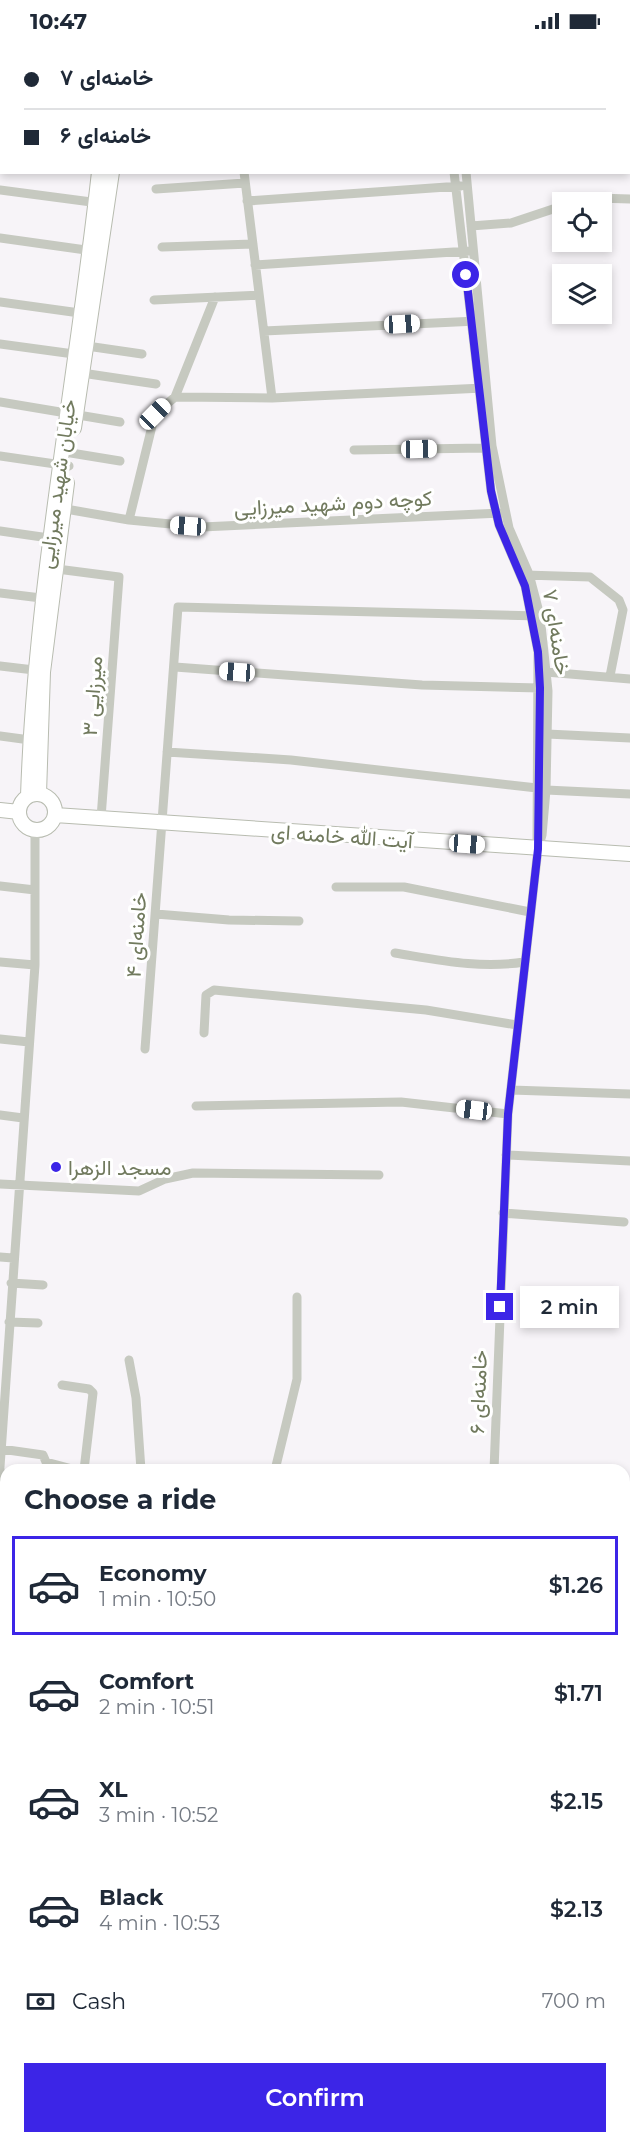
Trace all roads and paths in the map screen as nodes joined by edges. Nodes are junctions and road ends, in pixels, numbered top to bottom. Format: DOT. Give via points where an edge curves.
graph roads {
  1 [pos="99,174"];
  2 [pos="111,174"];
  3 [pos="244,174"];
  4 [pos="455,174"];
  5 [pos="465,174"];
  6 [pos="245,183"];
  7 [pos="462,186"];
  8 [pos="156,189"];
  9 [pos="0,190"];
  10 [pos="612,198"];
  11 [pos="630,199"];
  12 [pos="248,201"];
  13 [pos="102,204"];
  14 [pos="552,210"];
  15 [pos="471,226"];
  16 [pos="0,238"];
  17 [pos="253,243"];
  18 [pos="162,247"];
  19 [pos="95,251"];
  20 [pos="468,251"];
  21 [pos="255,265"];
  22 [pos="259,295"];
  23 [pos="215,297"];
  24 [pos="154,300"];
  25 [pos="0,302"];
  26 [pos="86,314"];
  27 [pos="475,321"];
  28 [pos="264,332"];
  29 [pos="0,344"];
  30 [pos="82,352"];
  31 [pos="142,354"];
  32 [pos="82,373"];
  33 [pos="156,384"];
  34 [pos="482,388"];
  35 [pos="175,397"];
  36 [pos="272,398"];
  37 [pos="0,402"];
  38 [pos="72,414"];
  39 [pos="120,422"];
  40 [pos="484,448"];
  41 [pos="354,450"];
  42 [pos="0,456"];
  43 [pos="67,461"];
  44 [pos="120,461"];
  45 [pos="60,508"];
  46 [pos="501,513"];
  47 [pos="129,520"];
  48 [pos="0,531"];
  49 [pos="56,539"];
  50 [pos="57,569"];
  51 [pos="525,575"];
  52 [pos="0,593"];
  53 [pos="41,598"];
  54 [pos="536,617"];
  55 [pos="0,666"];
  56 [pos="175,667"];
  57 [pos="34,670"];
  58 [pos="546,672"];
  59 [pos="610,675"];
  60 [pos="630,679"];
  61 [pos="540,688"];
  62 [pos="547,734"];
  63 [pos="0,736"];
  64 [pos="630,738"];
  65 [pos="30,740"];
  66 [pos="167,753"];
  67 [pos="542,789"];
  68 [pos="630,794"];
  69 [pos="33,795"];
  70 [pos="0,810"];
  71 [pos="19,812"];
  72 [pos="55,815"];
  73 [pos="101,818"];
  74 [pos="162,824"];
  75 [pos="36,830"];
  76 [pos="538,849"];
  77 [pos="630,854"];
  78 [pos="0,886"];
  79 [pos="336,887"];
  80 [pos="35,890"];
  81 [pos="530,912"];
  82 [pos="156,914"];
  83 [pos="298,921"];
  84 [pos="395,953"];
  85 [pos="0,962"];
  86 [pos="524,962"];
  87 [pos="34,965"];
  88 [pos="518,1025"];
  89 [pos="204,1033"];
  90 [pos="0,1039"];
  91 [pos="29,1042"];
  92 [pos="145,1049"];
  93 [pos="510,1090"];
  94 [pos="630,1094"];
  95 [pos="196,1106"];
  96 [pos="508,1114"];
  97 [pos="0,1115"];
  98 [pos="24,1118"];
  99 [pos="506,1155"];
  100 [pos="630,1161"];
  101 [pos="379,1175"];
  102 [pos="0,1184"];
  103 [pos="18,1186"];
  104 [pos="503,1213"];
  105 [pos="624,1222"];
  106 [pos="0,1257"];
  107 [pos="13,1258"];
  108 [pos="12,1283"];
  109 [pos="43,1285"];
  110 [pos="297,1297"];
  111 [pos="38,1323"];
  112 [pos="6,1328"];
  113 [pos="129,1360"];
  114 [pos="62,1385"];
  115 [pos="2,1403"];
  116 [pos="1,1449"];
  117 [pos="0,1464"];
  118 [pos="54,1464"];
  119 [pos="85,1464"];
  120 [pos="141,1464"];
  121 [pos="276,1464"];
  122 [pos="494,1464"];
  123 [pos="0,1468"];
  124 [pos="0,1475"];
  1 -- 13 [label="street, خیابان شهید میرزایی"];
  2 -- 13 [label="street, خیابان شهید میرزایی"];
  3 -- 6 [label="street"];
  4 -- 7 [label="street, خامنه‌ای ۷"];
  5 -- 7 [label="street, خامنه‌ای ۷"];
  6 -- 8 [label="street"];
  6 -- 12 [label="street"];
  7 -- 12 [label="street"];
  7 -- 15 [label="street, خامنه‌ای ۷"];
  7 -- 20 [label="street, خامنه‌ای ۷"];
  9 -- 13 [label="street"];
  10 -- 11 [label="street"];
  12 -- 17 [label="street"];
  13 -- 19 [label="street, خیابان شهید میرزایی"];
  14 -- 15 [label="street" via="512,224"];
  15 -- 20 [label="street, خامنه‌ای ۷"];
  16 -- 19 [label="street"];
  17 -- 18 [label="street"];
  17 -- 21 [label="street"];
  19 -- 26 [label="street, خیابان شهید میرزایی"];
  20 -- 21 [label="street"];
  20 -- 27 [label="street, خامنه‌ای ۷"];
  21 -- 22 [label="street"];
  22 -- 23 [label="street"];
  22 -- 28 [label="street"];
  23 -- 24 [label="street"];
  23 -- 35 [label="street"];
  25 -- 26 [label="street"];
  26 -- 30 [label="street, خیابان شهید میرزایی"];
  27 -- 28 [label="street"];
  27 -- 34 [label="street, خامنه‌ای ۷"];
  28 -- 36 [label="street"];
  29 -- 30 [label="street"];
  30 -- 31 [label="street"];
  30 -- 32 [label="street, خیابان شهید میرزایی"];
  30 -- 38 [label="street, خیابان شهید میرزایی"];
  32 -- 33 [label="street"];
  32 -- 38 [label="street, خیابان شهید میرزایی"];
  34 -- 36 [label="street"];
  34 -- 40 [label="street, خامنه‌ای ۷"];
  34 -- 46 [label="street, خامنه‌ای ۷"];
  35 -- 36 [label="street"];
  35 -- 47 [label="street" via="155,414"];
  37 -- 38 [label="street"];
  38 -- 39 [label="street"];
  38 -- 43 [label="street, خیابان شهید میرزایی"];
  40 -- 41 [label="street"];
  40 -- 46 [label="street, خامنه‌ای ۷"];
  42 -- 43 [label="street"];
  43 -- 44 [label="street"];
  43 -- 45 [label="street, خیابان شهید میرزایی"];
  45 -- 47 [label="street, کوچه دوم شهید میرزایی"];
  45 -- 49 [label="street, خیابان شهید میرزایی"];
  46 -- 47 [label="street, کوچه دوم شهید میرزایی" via="202,527"];
  46 -- 51 [label="street, خامنه‌ای ۷" via="508,549"];
  48 -- 49 [label="street"];
  49 -- 50 [label="street, خیابان شهید میرزایی"];
  49 -- 53 [label="street, خیابان شهید میرزایی"];
  50 -- 69 [label="street, خیابان شهید میرزایی" via="43,672"];
  50 -- 73 [label="street, میرزایی ۳" via="119,577"];
  51 -- 54 [label="street, خامنه‌ای ۷"];
  51 -- 59 [label="street" via="590,577 619,600 623,610"];
  52 -- 53 [label="street"];
  53 -- 57 [label="street, خیابان شهید میرزایی"];
  54 -- 56 [label="street, خامنه‌ای ۴" via="178,607"];
  54 -- 58 [label="street, خامنه‌ای ۷"];
  54 -- 61 [label="street, خامنه‌ای ۷"];
  55 -- 57 [label="street"];
  56 -- 61 [label="street" via="422,685"];
  56 -- 66 [label="street, خامنه‌ای ۴"];
  57 -- 65 [label="street, خیابان شهید میرزایی"];
  58 -- 59 [label="street"];
  58 -- 62 [label="street, خامنه‌ای ۷"];
  59 -- 60 [label="street"];
  61 -- 67 [label="street, خامنه‌ای ۷"];
  62 -- 64 [label="street"];
  62 -- 67 [label="street, خامنه‌ای ۷"];
  63 -- 65 [label="street"];
  65 -- 69 [label="street, خیابان شهید میرزایی"];
  66 -- 67 [label="street" via="291,760"];
  66 -- 74 [label="street, خامنه‌ای ۴"];
  67 -- 68 [label="street"];
  67 -- 76 [label="street, خامنه‌ای ۷"];
  69 -- 71 [label="street" via="21,803"];
  69 -- 72 [label="street" via="51,801"];
  70 -- 71 [label="street"];
  71 -- 75 [label="street" via="22,822"];
  72 -- 73 [label="street, آیت الله خامنه ای"];
  72 -- 75 [label="street" via="50,825"];
  73 -- 74 [label="street, آیت الله خامنه ای"];
  74 -- 76 [label="street, آیت الله خامنه ای"];
  74 -- 82 [label="street, خامنه‌ای ۴"];
  75 -- 80 [label="street"];
  76 -- 77 [label="street, آیت الله خامنه ای"];
  76 -- 81 [label="street, خامنه‌ای ۶"];
  78 -- 80 [label="street"];
  79 -- 81 [label="street" via="404,887"];
  80 -- 87 [label="street"];
  81 -- 86 [label="street, خامنه‌ای ۶"];
  82 -- 83 [label="street"];
  82 -- 92 [label="street, خامنه‌ای ۴"];
  84 -- 86 [label="street" via="476,966"];
  85 -- 87 [label="street"];
  86 -- 88 [label="street, خامنه‌ای ۶"];
  87 -- 91 [label="street"];
  88 -- 89 [label="street" via="426,1010 214,990 206,995"];
  88 -- 93 [label="street, خامنه‌ای ۶"];
  90 -- 91 [label="street"];
  91 -- 98 [label="street"];
  93 -- 94 [label="street"];
  93 -- 96 [label="street, خامنه‌ای ۶"];
  95 -- 96 [label="street" via="401,1102"];
  96 -- 99 [label="street, خامنه‌ای ۶"];
  97 -- 98 [label="street"];
  98 -- 103 [label="street"];
  99 -- 100 [label="street"];
  99 -- 104 [label="street, خامنه‌ای ۶"];
  101 -- 103 [label="street" via="193,1173 165,1179 139,1191"];
  102 -- 103 [label="street"];
  103 -- 107 [label="street"];
  104 -- 105 [label="street"];
  104 -- 122 [label="street, خامنه‌ای ۶"];
  106 -- 107 [label="street"];
  107 -- 108 [label="street"];
  108 -- 109 [label="street"];
  108 -- 112 [label="street"];
  110 -- 121 [label="street" via="297,1380"];
  111 -- 112 [label="street"];
  112 -- 115 [label="street"];
  113 -- 120 [label="street"];
  114 -- 119 [label="street" via="93,1393"];
  115 -- 116 [label="street"];
  116 -- 117 [label="street"];
  116 -- 118 [label="street" via="43,1455 46,1462"];
  123 -- 124 [label="street"];
}
